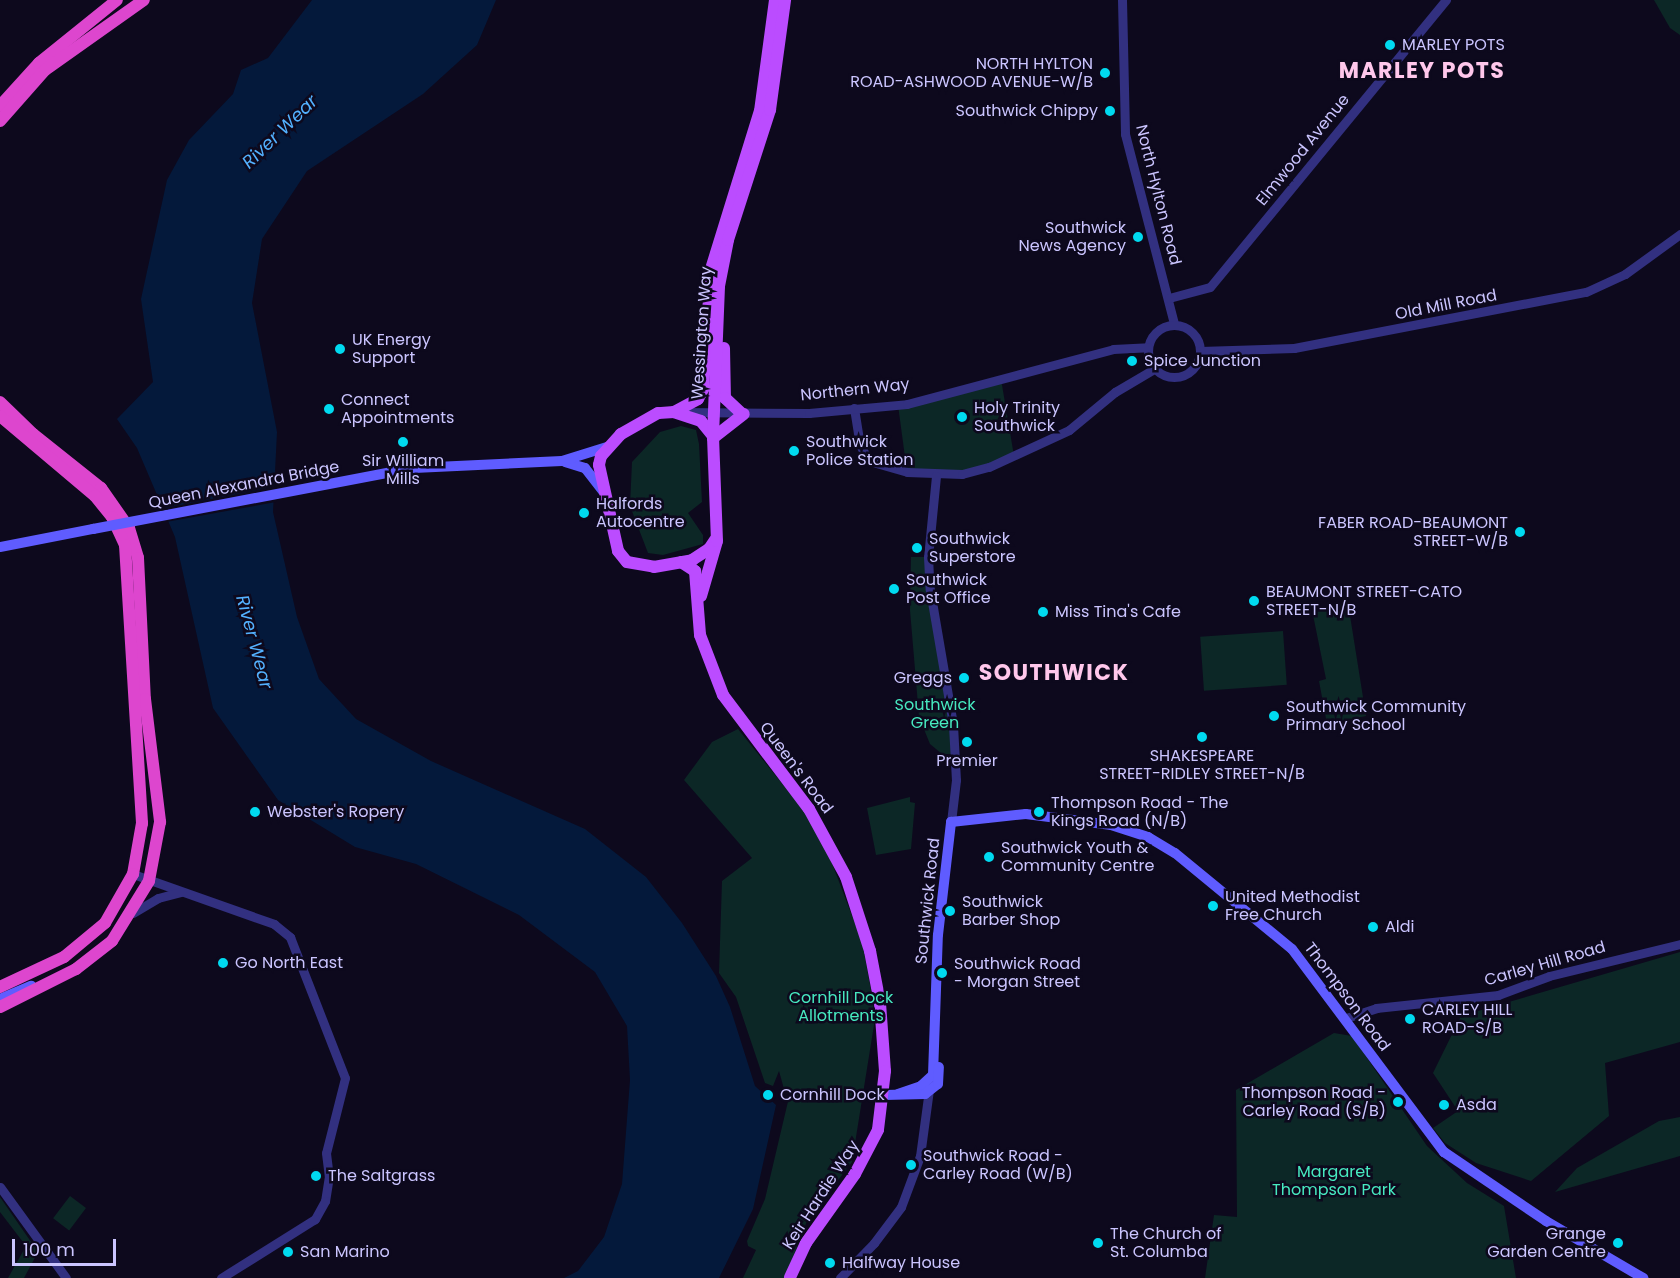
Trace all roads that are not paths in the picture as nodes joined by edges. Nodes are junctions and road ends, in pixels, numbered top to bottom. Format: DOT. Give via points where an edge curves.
graph roads {
  1 [pos="117,0"];
  2 [pos="144,0"];
  3 [pos="774,0"];
  4 [pos="784,0"];
  5 [pos="1122,0"];
  6 [pos="1446,0"];
  7 [pos="0,106"];
  8 [pos="0,122"];
  9 [pos="1680,234"];
  10 [pos="1169,298"];
  11 [pos="717,314"];
  12 [pos="1174,324"];
  13 [pos="1148,347"];
  14 [pos="1200,351"];
  15 [pos="1154,369"];
  16 [pos="0,402"];
  17 [pos="854,408"];
  18 [pos="714,411"];
  19 [pos="674,412"];
  20 [pos="743,414"];
  21 [pos="0,416"];
  22 [pos="713,437"];
  23 [pos="607,447"];
  24 [pos="562,461"];
  25 [pos="936,476"];
  26 [pos="605,495"];
  27 [pos="717,533"];
  28 [pos="2,546"];
  29 [pos="681,562"];
  30 [pos="698,605"];
  31 [pos="951,822"];
  32 [pos="133,874"];
  33 [pos="149,881"];
  34 [pos="185,892"];
  35 [pos="133,913"];
  36 [pos="1680,944"];
  37 [pos="76,969"];
  38 [pos="2,986"];
  39 [pos="0,999"];
  40 [pos="0,1007"];
  41 [pos="1346,1018"];
  42 [pos="935,1079"];
  43 [pos="928,1093"];
  44 [pos="898,1094"];
  45 [pos="885,1095"];
  46 [pos="926,1114"];
  47 [pos="0,1187"];
  48 [pos="66,1278"];
  49 [pos="221,1278"];
  50 [pos="790,1278"];
  51 [pos="840,1278"];
  52 [pos="1643,1278"];
  1 -- 7 [label="highway" via="39,63"];
  2 -- 8 [label="highway" via="45,70"];
  3 -- 19 [label="main road, Wessington Way" via="760,111 711,269 703,389 698,399"];
  4 -- 11 [label="main road, Wessington Way" via="774,95 724,257"];
  5 -- 10 [label="street, North Hylton Road" via="1125,134"];
  6 -- 10 [label="street, Elmwood Avenue" via="1210,287"];
  9 -- 14 [label="street, Old Mill Road" via="1625,274 1586,292 1304,346"];
  10 -- 12 [label="street, North Hylton Road"];
  11 -- 18 [label="main road, Wessington Way"];
  11 -- 20 [label="main road" via="724,351 725,398"];
  12 -- 13 [label="street" via="1154,333"];
  12 -- 14 [label="street" via="1190,330"];
  13 -- 15 [label="street"];
  13 -- 17 [label="street, Northern Way" via="1113,349 907,404"];
  14 -- 15 [label="street" via="1187,374 1170,377"];
  15 -- 25 [label="street" via="1115,392 1069,430 989,467"];
  16 -- 33 [label="highway" via="101,488 122,514 135,544 160,822"];
  17 -- 20 [label="street, Northern Way"];
  17 -- 25 [label="street" via="860,445 869,461"];
  18 -- 19 [label="street, Northern Way"];
  18 -- 20 [label="street, Northern Way"];
  18 -- 22 [label="main road, Wessington Way"];
  19 -- 22 [label="main road" via="701,421"];
  19 -- 23 [label="main road, Northern Way" via="640,420"];
  20 -- 22 [label="main road"];
  21 -- 32 [label="highway" via="95,496 112,517 125,545 142,823"];
  22 -- 27 [label="main road, Wessington Way"];
  23 -- 24 [label="main road, Northern Way"];
  23 -- 26 [label="main road, Northern Way" via="599,465"];
  24 -- 26 [label="main road" via="585,468"];
  24 -- 28 [label="main road, Queen Alexandra Bridge, bridge" via="414,468"];
  25 -- 31 [label="street, Southwick Road" via="928,556 948,681 954,753"];
  26 -- 29 [label="main road" via="618,551 627,562 654,567"];
  27 -- 29 [label="main road" via="709,549"];
  27 -- 30 [label="main road, Wessington Way"];
  29 -- 30 [label="main road, Queen's Road" via="695,571"];
  30 -- 45 [label="main road, Queen's Road" via="705,655 723,695 809,809 846,877 870,951 880,1004"];
  31 -- 41 [label="main road, Thompson Road" via="1009,814 1055,816 1111,825 1148,837 1175,853 1292,949"];
  31 -- 42 [label="main road, Southwick Road" via="938,935"];
  32 -- 33 [label="street"];
  32 -- 38 [label="highway" via="114,911 86,942 50,965"];
  33 -- 34 [label="street"];
  33 -- 35 [label="highway"];
  34 -- 35 [label="street" via="158,898"];
  34 -- 49 [label="street" via="274,924 290,937 299,951 345,1078 327,1162 325,1201 315,1219"];
  35 -- 37 [label="highway" via="103,951"];
  36 -- 41 [label="street, Carley Hill Road" via="1549,976 1498,995 1367,1009"];
  37 -- 39 [label="main road"];
  37 -- 40 [label="highway"];
  41 -- 52 [label="main road, Thompson Road" via="1441,1149 1529,1210"];
  42 -- 43 [label="main road"];
  42 -- 44 [label="main road"];
  42 -- 46 [label="street"];
  43 -- 44 [label="main road"];
  43 -- 46 [label="street"];
  44 -- 45 [label="main road"];
  45 -- 50 [label="main road, Keir Hardie Way" via="873,1146 806,1243"];
  46 -- 51 [label="street" via="920,1156 901,1207"];
  47 -- 48 [label="street"];
}
